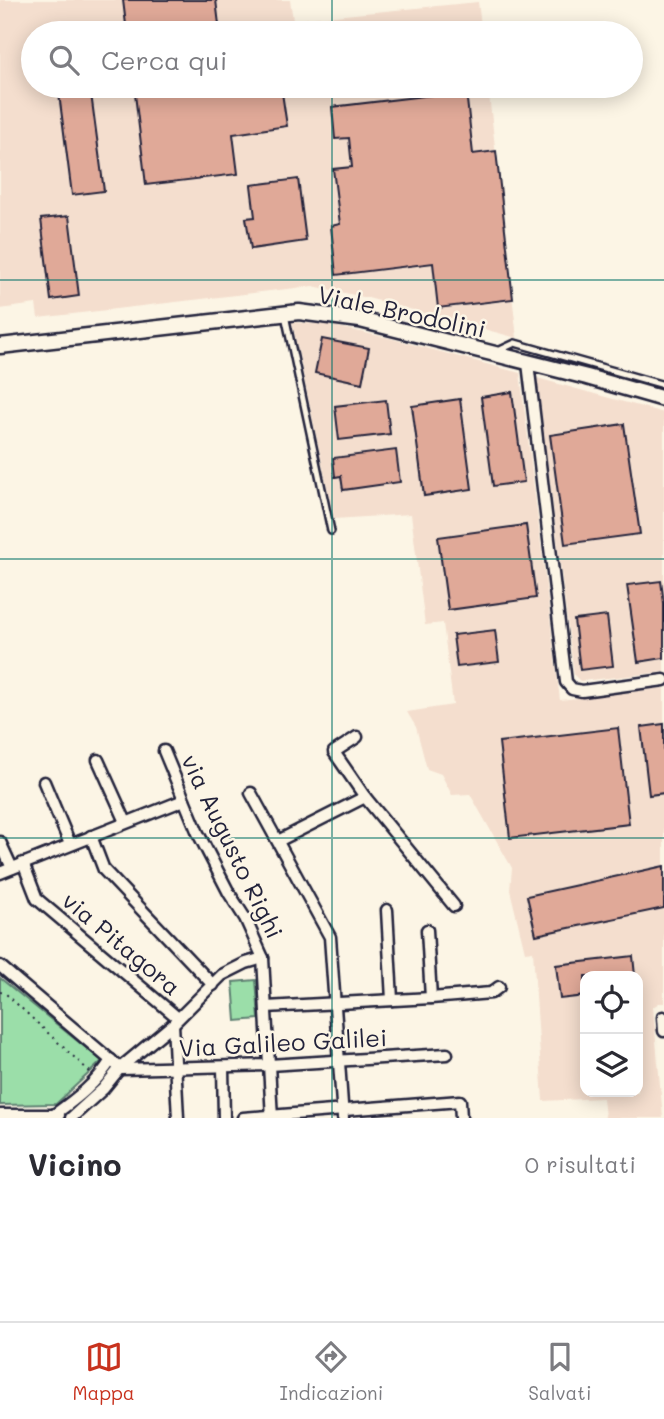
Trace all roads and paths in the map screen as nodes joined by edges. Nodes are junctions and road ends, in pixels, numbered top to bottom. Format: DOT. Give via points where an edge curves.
graph roads {
  1 [pos="285,312"];
  2 [pos="0,346"];
  3 [pos="492,354"];
  4 [pos="528,363"];
  5 [pos="664,385"];
  6 [pos="664,399"];
  7 [pos="331,531"];
  8 [pos="664,680"];
  9 [pos="357,737"];
  10 [pos="164,751"];
  11 [pos="98,760"];
  12 [pos="44,782"];
  13 [pos="251,793"];
  14 [pos="365,797"];
  15 [pos="184,800"];
  16 [pos="126,821"];
  17 [pos="91,836"];
  18 [pos="278,841"];
  19 [pos="0,842"];
  20 [pos="70,844"];
  21 [pos="23,863"];
  22 [pos="12,868"];
  23 [pos="0,873"];
  24 [pos="454,906"];
  25 [pos="387,910"];
  26 [pos="427,929"];
  27 [pos="263,958"];
  28 [pos="0,966"];
  29 [pos="213,985"];
  30 [pos="499,987"];
  31 [pos="0,992"];
  32 [pos="431,998"];
  33 [pos="392,1000"];
  34 [pos="335,1003"];
  35 [pos="266,1007"];
  36 [pos="663,1017"];
  37 [pos="175,1021"];
  38 [pos="664,1031"];
  39 [pos="447,1054"];
  40 [pos="111,1060"];
  41 [pos="339,1061"];
  42 [pos="269,1065"];
  43 [pos="223,1067"];
  44 [pos="121,1068"];
  45 [pos="176,1069"];
  46 [pos="90,1072"];
  47 [pos="55,1114"];
  48 [pos="0,1115"];
  49 [pos="343,1115"];
  50 [pos="72,1117"];
  51 [pos="272,1117"];
  52 [pos="178,1118"];
  53 [pos="224,1118"];
  54 [pos="243,1118"];
  55 [pos="461,1118"];
  1 -- 2 [label="street, Viale Brodolini"];
  1 -- 3 [label="street, Viale Brodolini" via="360,320"];
  1 -- 7 [label="lane"];
  3 -- 4 [label="street, Viale Brodolini"];
  3 -- 5 [label="lane" via="515,343"];
  4 -- 6 [label="street, Viale Brodolini"];
  4 -- 8 [label="street" via="566,682 582,691"];
  9 -- 14 [label="street" via="334,752"];
  10 -- 15 [label="street, via Augusto Righi"];
  11 -- 16 [label="street"];
  12 -- 20 [label="street"];
  13 -- 18 [label="street"];
  14 -- 18 [label="street"];
  14 -- 24 [label="street"];
  15 -- 16 [label="street"];
  15 -- 27 [label="street, via Augusto Righi"];
  16 -- 17 [label="street"];
  17 -- 20 [label="street"];
  17 -- 29 [label="street" via="104,870"];
  18 -- 34 [label="street" via="330,937"];
  19 -- 22 [label="street"];
  20 -- 21 [label="street"];
  21 -- 22 [label="street"];
  21 -- 37 [label="street, via Pitagora" via="37,899"];
  22 -- 23 [label="street"];
  25 -- 33 [label="street"];
  26 -- 32 [label="street"];
  27 -- 29 [label="street" via="246,962"];
  27 -- 35 [label="street"];
  28 -- 40 [label="street"];
  29 -- 37 [label="street"];
  30 -- 32 [label="street" via="491,993"];
  31 -- 46 [label="path"];
  32 -- 33 [label="street"];
  33 -- 34 [label="street"];
  34 -- 35 [label="street"];
  34 -- 41 [label="street"];
  35 -- 42 [label="street"];
  36 -- 38 [label="street"];
  37 -- 44 [label="street"];
  37 -- 45 [label="street"];
  39 -- 41 [label="street, Via Galileo Galilei"];
  40 -- 44 [label="street"];
  40 -- 47 [label="street"];
  41 -- 42 [label="street, Via Galileo Galilei"];
  41 -- 49 [label="street"];
  42 -- 43 [label="street, Via Galileo Galilei"];
  42 -- 51 [label="street"];
  43 -- 45 [label="street, Via Galileo Galilei"];
  43 -- 53 [label="street"];
  44 -- 45 [label="street, Via Galileo Galilei"];
  44 -- 50 [label="street"];
  45 -- 52 [label="street"];
  47 -- 48 [label="street"];
  47 -- 50 [label="street"];
  49 -- 51 [label="street"];
  49 -- 55 [label="street" via="460,1101"];
  51 -- 54 [label="street"];
}
